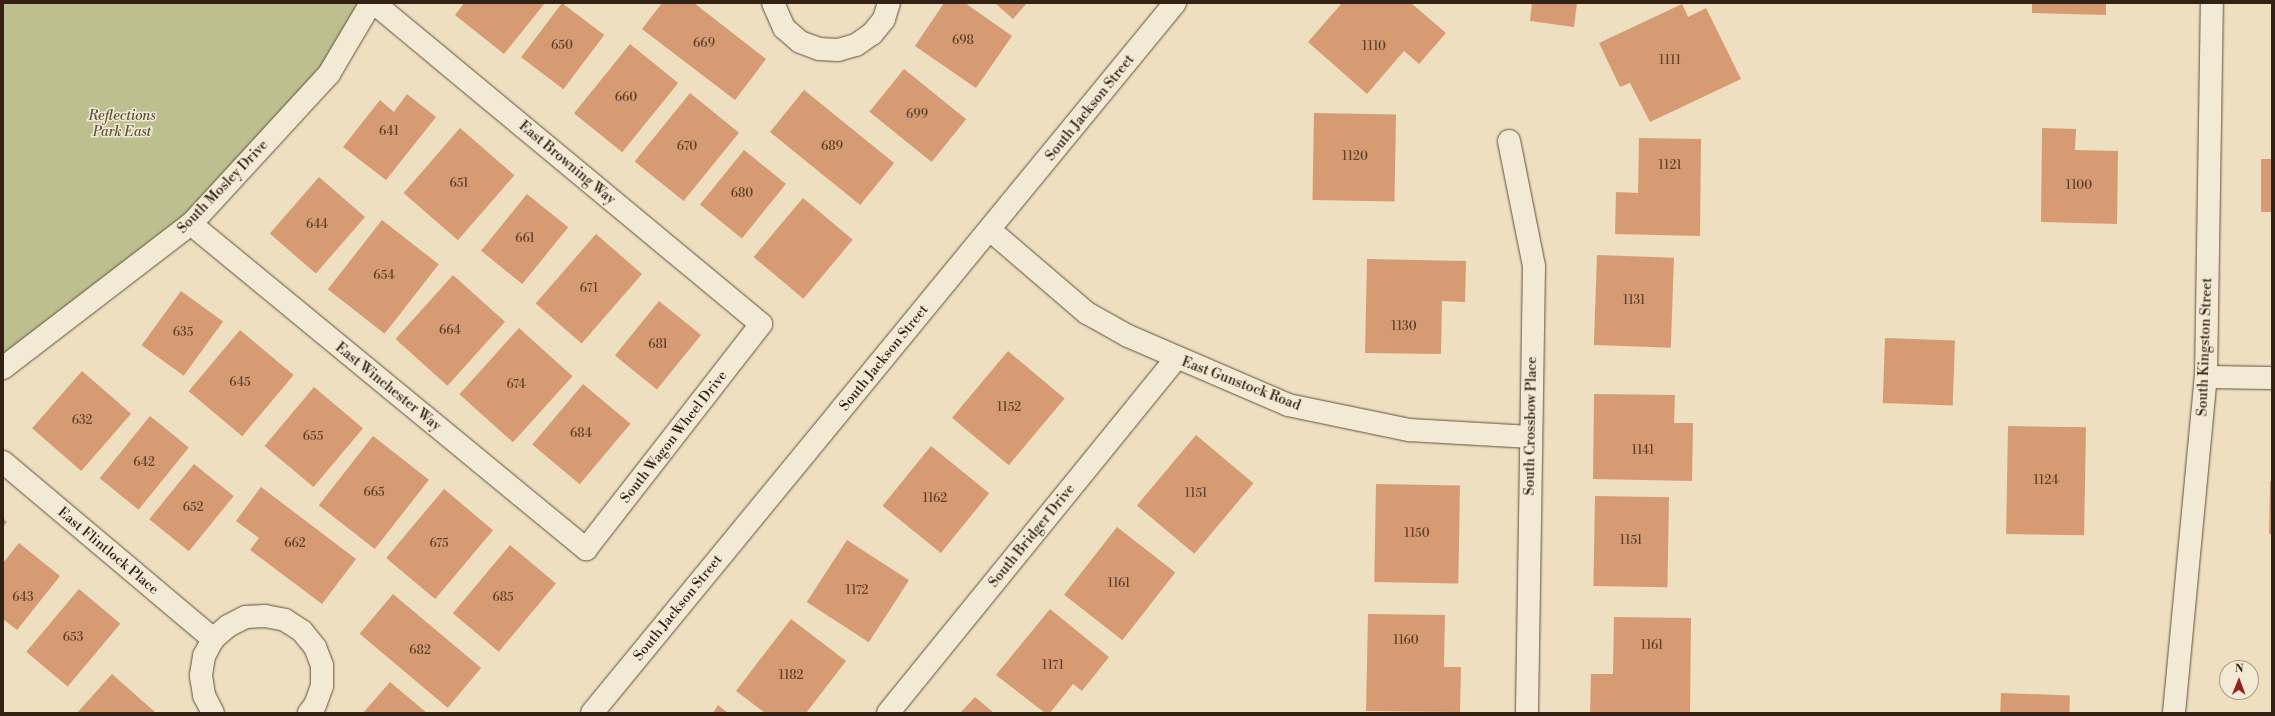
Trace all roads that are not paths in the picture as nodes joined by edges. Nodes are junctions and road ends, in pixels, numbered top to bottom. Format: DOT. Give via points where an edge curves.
graph roads {
  1 [pos="370,3"];
  2 [pos="374,3"];
  3 [pos="772,3"];
  4 [pos="889,3"];
  5 [pos="1175,3"];
  6 [pos="2212,3"];
  7 [pos="1509,140"];
  8 [pos="191,224"];
  9 [pos="990,230"];
  10 [pos="761,324"];
  11 [pos="1176,358"];
  12 [pos="3,368"];
  13 [pos="2206,377"];
  14 [pos="2272,378"];
  15 [pos="1531,436"];
  16 [pos="3,462"];
  17 [pos="586,549"];
  18 [pos="213,639"];
  19 [pos="214,713"];
  20 [pos="309,713"];
  21 [pos="592,713"];
  22 [pos="888,713"];
  23 [pos="1527,713"];
  24 [pos="2174,713"];
  1 -- 8 [label="street, South Mosley Drive" via="329,74"];
  2 -- 10 [label="street, East Browning Way"];
  3 -- 4 [label="street" via="784,28 800,42 820,49 838,50 856,45 872,34 884,19"];
  5 -- 9 [label="street, South Jackson Street"];
  6 -- 13 [label="street, South Kingston Street"];
  7 -- 15 [label="street, South Crossbow Place" via="1534,266"];
  8 -- 12 [label="street, South Mosley Drive"];
  8 -- 17 [label="street, East Winchester Way"];
  9 -- 11 [label="street, East Gunstock Road" via="1087,312 1128,336"];
  9 -- 21 [label="street, South Jackson Street"];
  10 -- 17 [label="street, South Wagon Wheel Drive"];
  11 -- 15 [label="street, East Gunstock Road" via="1288,405 1409,430"];
  11 -- 22 [label="street, South Bridger Drive"];
  13 -- 14 [label="street"];
  13 -- 24 [label="street, South Kingston Street"];
  15 -- 23 [label="street, South Crossbow Place"];
  16 -- 18 [label="street, East Flintlock Place"];
  18 -- 19 [label="street" via="204,656 201,675 204,695"];
  18 -- 20 [label="street" via="228,626 246,617 265,616 285,620 302,631 315,646 322,665 322,686"];
}
